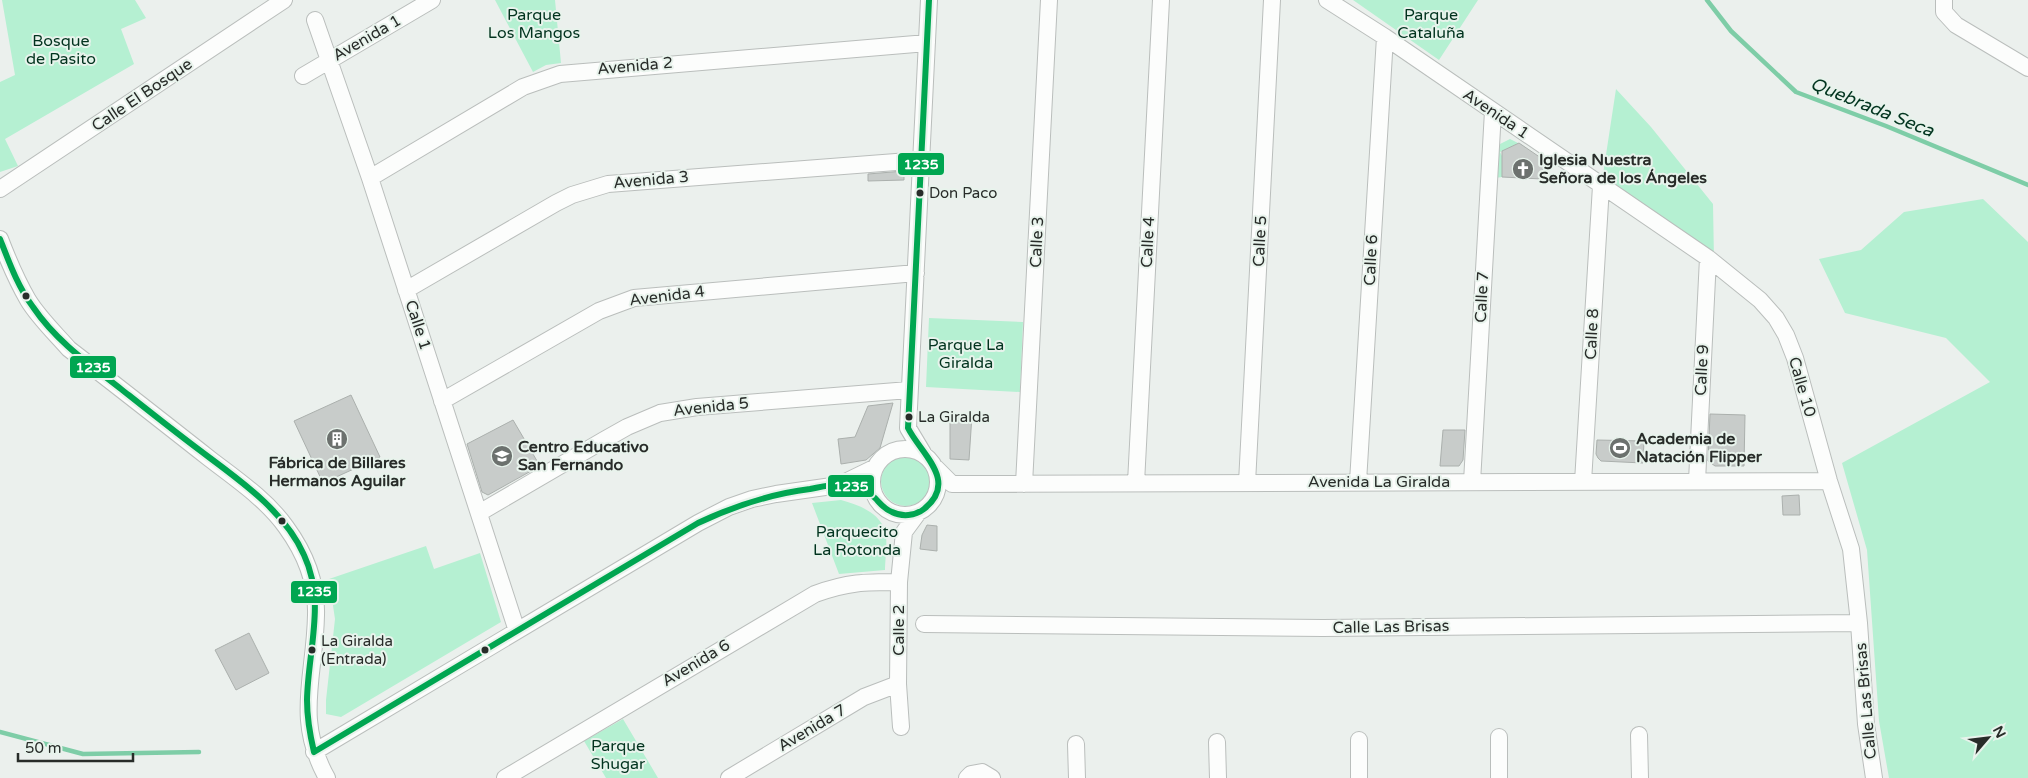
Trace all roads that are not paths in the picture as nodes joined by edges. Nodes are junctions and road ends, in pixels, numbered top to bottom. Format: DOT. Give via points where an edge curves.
graph roads {
  1 [pos="284,0"];
  2 [pos="432,0"];
  3 [pos="929,0"];
  4 [pos="1049,0"];
  5 [pos="1161,0"];
  6 [pos="1272,0"];
  7 [pos="1327,0"];
  8 [pos="1944,0"];
  9 [pos="315,20"];
  10 [pos="1385,37"];
  11 [pos="927,43"];
  12 [pos="329,60"];
  13 [pos="2028,68"];
  14 [pos="303,76"];
  15 [pos="1493,111"];
  16 [pos="922,160"];
  17 [pos="370,178"];
  18 [pos="1601,186"];
  19 [pos="0,189"];
  20 [pos="0,239"];
  21 [pos="1708,258"];
  22 [pos="916,273"];
  23 [pos="406,290"];
  24 [pos="1760,300"];
  25 [pos="909,390"];
  26 [pos="442,401"];
  27 [pos="908,428"];
  28 [pos="923,454"];
  29 [pos="887,455"];
  30 [pos="874,468"];
  31 [pos="936,468"];
  32 [pos="1697,481"];
  33 [pos="1829,481"];
  34 [pos="1358,482"];
  35 [pos="1472,482"];
  36 [pos="1584,482"];
  37 [pos="1136,483"];
  38 [pos="1247,483"];
  39 [pos="952,484"];
  40 [pos="1024,484"];
  41 [pos="839,485"];
  42 [pos="874,496"];
  43 [pos="934,497"];
  44 [pos="891,512"];
  45 [pos="479,513"];
  46 [pos="918,513"];
  47 [pos="904,532"];
  48 [pos="899,582"];
  49 [pos="1859,623"];
  50 [pos="924,624"];
  51 [pos="517,630"];
  52 [pos="898,684"];
  53 [pos="901,727"];
  54 [pos="1639,735"];
  55 [pos="1499,737"];
  56 [pos="1359,740"];
  57 [pos="1217,742"];
  58 [pos="1076,744"];
  59 [pos="314,752"];
  60 [pos="327,778"];
  61 [pos="505,778"];
  62 [pos="728,778"];
  63 [pos="966,778"];
  64 [pos="992,778"];
  65 [pos="1077,778"];
  66 [pos="1218,778"];
  67 [pos="1359,778"];
  68 [pos="1499,778"];
  69 [pos="1640,778"];
  70 [pos="1874,778"];
  1 -- 19 [label="street, Calle El Bosque"];
  2 -- 12 [label="street, Avenida 1"];
  3 -- 11 [label="street"];
  4 -- 40 [label="street, Calle 3"];
  5 -- 37 [label="street, Calle 4"];
  6 -- 38 [label="street, Calle 5"];
  7 -- 10 [label="street, Avenida 1"];
  8 -- 13 [label="street" via="1944,12 1956,25"];
  9 -- 12 [label="street, Calle 1"];
  10 -- 15 [label="street, Avenida 1"];
  10 -- 34 [label="street, Calle 6"];
  11 -- 16 [label="street"];
  11 -- 17 [label="street, Avenida 2" via="560,74 523,87"];
  12 -- 14 [label="street, Avenida 1"];
  12 -- 17 [label="street, Calle 1"];
  15 -- 18 [label="street, Avenida 1"];
  15 -- 35 [label="street, Calle 7"];
  16 -- 22 [label="street"];
  16 -- 23 [label="street, Avenida 3" via="608,184 556,203"];
  17 -- 23 [label="street, Calle 1"];
  18 -- 21 [label="street, Avenida 1"];
  18 -- 36 [label="street, Calle 8"];
  20 -- 59 [label="street" via="28,300 69,349 256,495 285,525 302,551 312,575 316,606 307,699"];
  21 -- 24 [label="street, Avenida 1"];
  21 -- 32 [label="street, Calle 9"];
  22 -- 25 [label="street"];
  22 -- 26 [label="street, Avenida 4" via="634,298 599,310"];
  23 -- 26 [label="street, Calle 1"];
  24 -- 33 [label="street, Calle 10" via="1776,318 1795,358"];
  25 -- 27 [label="street"];
  25 -- 45 [label="street, Avenida 5" via="697,407 660,413 627,427"];
  26 -- 45 [label="street, Calle 1"];
  27 -- 28 [label="street"];
  27 -- 29 [label="street"];
  28 -- 29 [label="street" via="904,450"];
  28 -- 31 [label="street"];
  29 -- 30 [label="street"];
  30 -- 41 [label="street"];
  30 -- 42 [label="street" via="870,486"];
  31 -- 39 [label="street"];
  31 -- 43 [label="street" via="939,486"];
  32 -- 33 [label="street, Avenida La Giralda"];
  32 -- 36 [label="street, Avenida La Giralda"];
  33 -- 49 [label="street, Calle Las Brisas" via="1851,549"];
  34 -- 35 [label="street, Avenida La Giralda"];
  34 -- 38 [label="street, Avenida La Giralda"];
  35 -- 36 [label="street, Avenida La Giralda"];
  37 -- 38 [label="street, Avenida La Giralda"];
  37 -- 40 [label="street, Avenida La Giralda"];
  39 -- 40 [label="street, Avenida La Giralda"];
  39 -- 43 [label="street"];
  41 -- 42 [label="street" via="859,488"];
  41 -- 51 [label="street" via="776,494 729,507"];
  42 -- 44 [label="street"];
  43 -- 46 [label="street"];
  44 -- 46 [label="street" via="899,516"];
  44 -- 47 [label="street"];
  45 -- 51 [label="street, Calle 1"];
  46 -- 47 [label="street"];
  47 -- 48 [label="street, Calle 2"];
  48 -- 52 [label="street, Calle 2"];
  48 -- 61 [label="street, Avenida 6" via="862,582 815,594"];
  49 -- 50 [label="street, Calle Las Brisas" via="1333,628"];
  49 -- 70 [label="street, Calle Las Brisas" via="1866,724"];
  51 -- 59 [label="street"];
  52 -- 53 [label="street, Calle 2"];
  52 -- 62 [label="street, Avenida 7" via="864,697"];
  54 -- 69 [label="street"];
  55 -- 68 [label="street"];
  56 -- 67 [label="street"];
  57 -- 66 [label="street"];
  58 -- 65 [label="street"];
  59 -- 60 [label="street"];
  63 -- 64 [label="street" via="982,772"];
}
